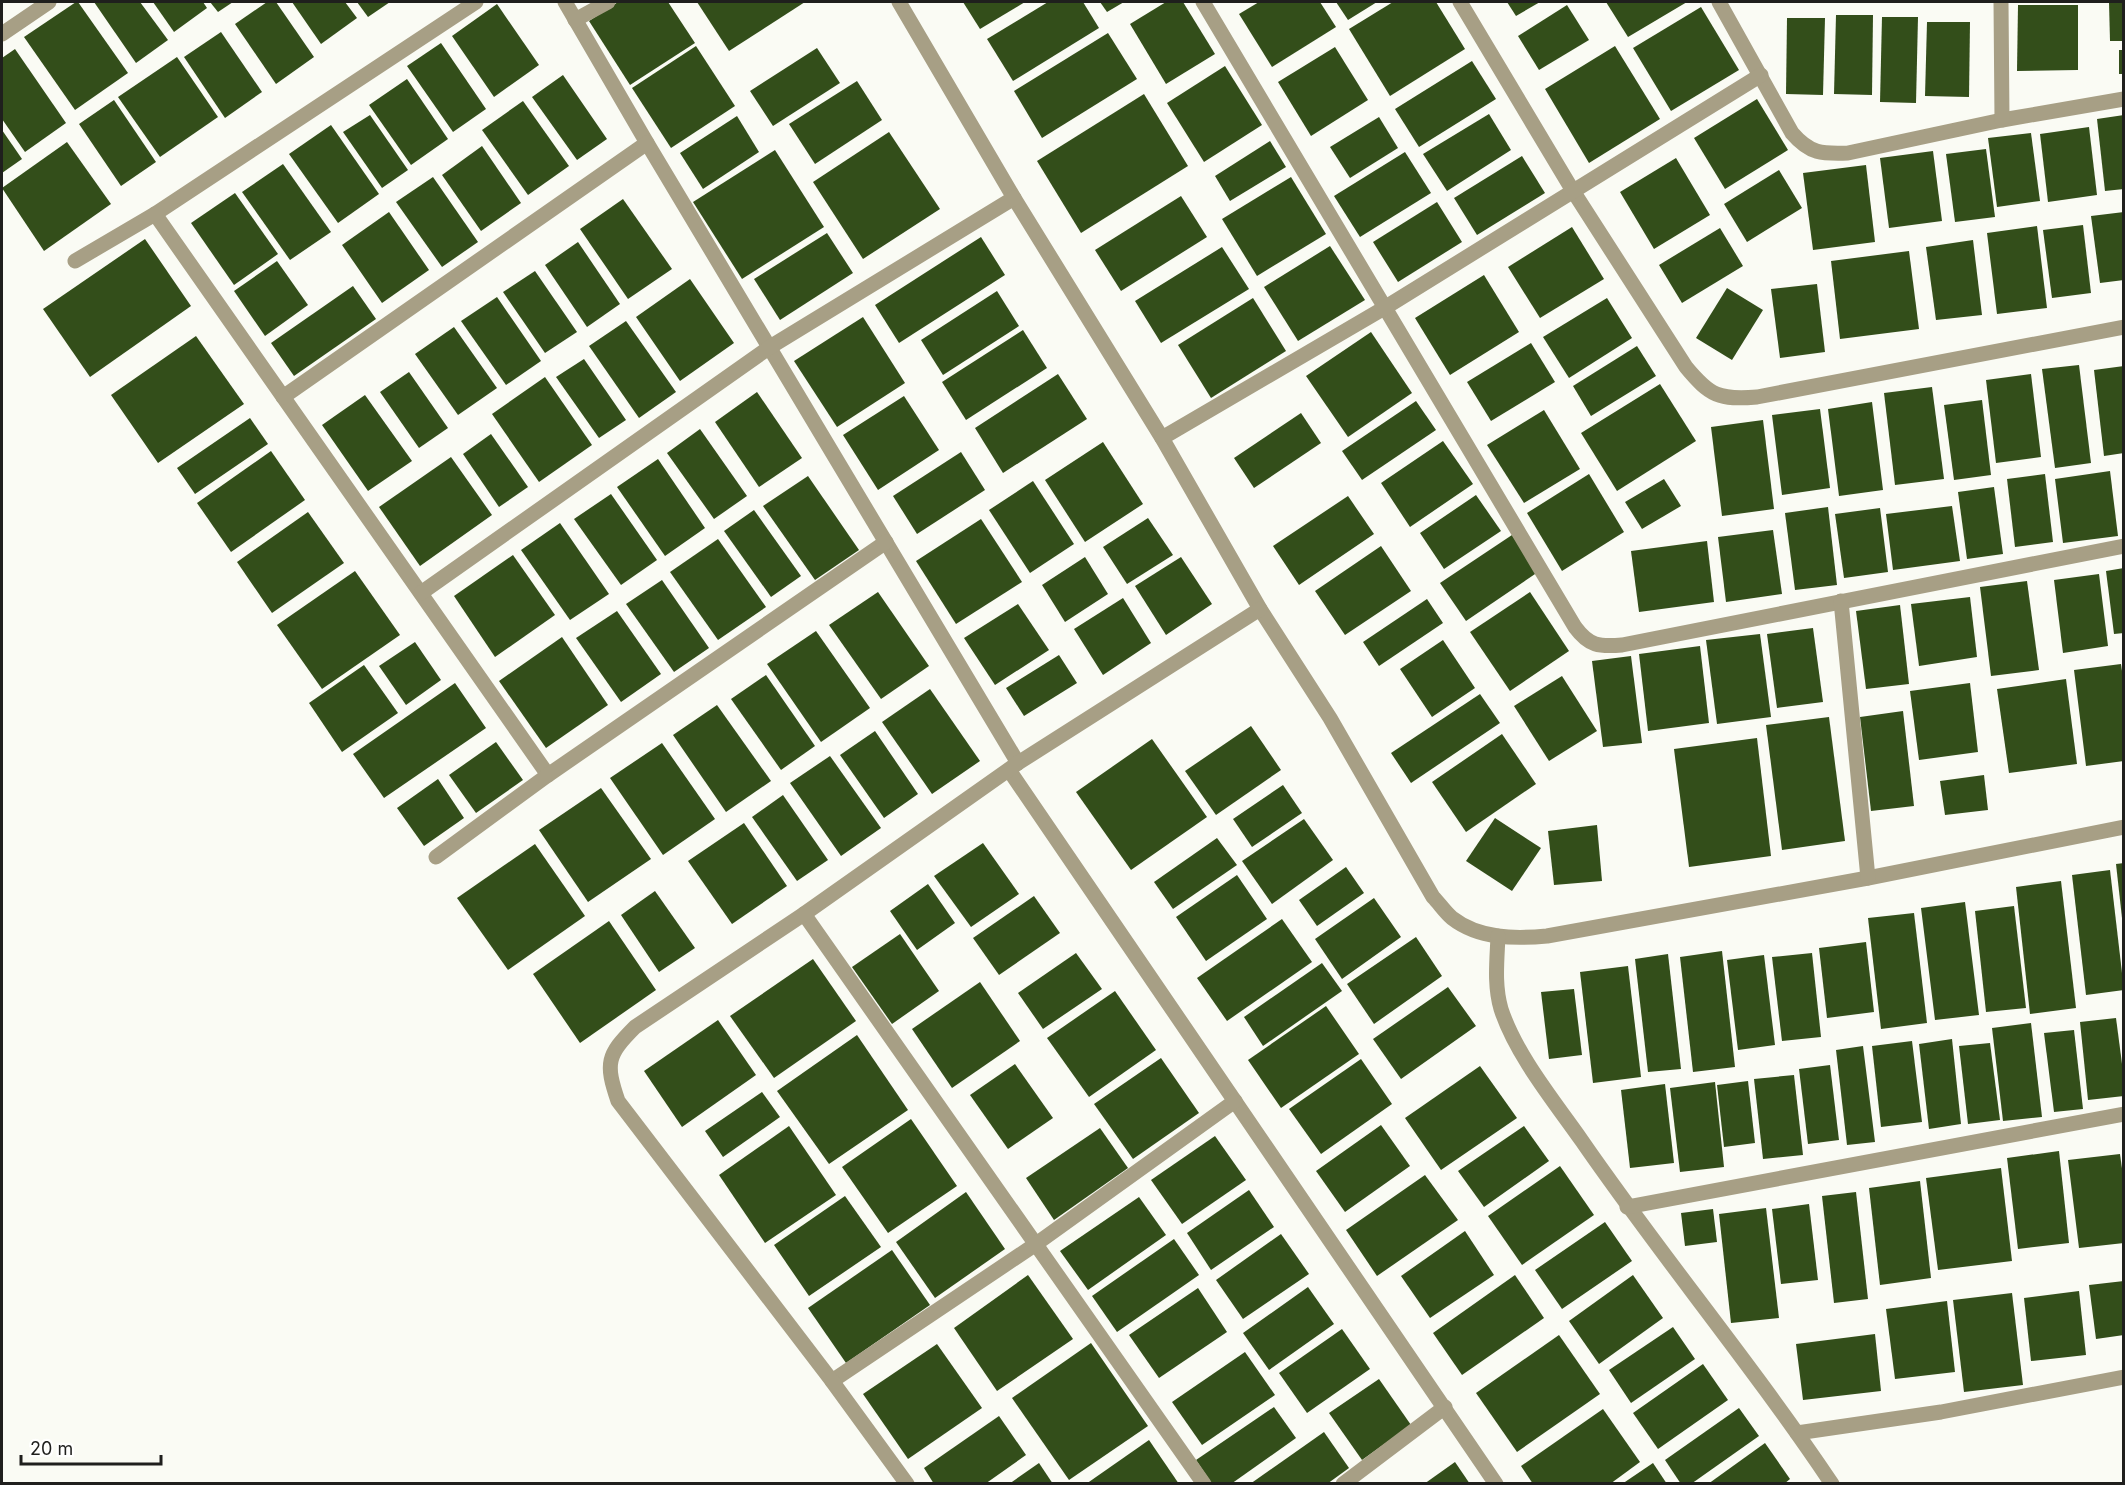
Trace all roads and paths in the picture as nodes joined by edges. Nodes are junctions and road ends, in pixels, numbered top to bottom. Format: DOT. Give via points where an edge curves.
graph roads {
  1 [pos="49,2"];
  2 [pos="476,2"];
  3 [pos="565,2"];
  4 [pos="608,2"];
  5 [pos="899,2"];
  6 [pos="1203,2"];
  7 [pos="1460,2"];
  8 [pos="1719,2"];
  9 [pos="2001,2"];
  10 [pos="575,20"];
  11 [pos="2,34"];
  12 [pos="1761,75"];
  13 [pos="2124,99"];
  14 [pos="2002,120"];
  15 [pos="647,143"];
  16 [pos="1573,192"];
  17 [pos="1014,198"];
  18 [pos="155,214"];
  19 [pos="75,261"];
  20 [pos="1386,307"];
  21 [pos="2124,327"];
  22 [pos="770,347"];
  23 [pos="283,397"];
  24 [pos="1162,438"];
  25 [pos="886,542"];
  26 [pos="2124,546"];
  27 [pos="421,593"];
  28 [pos="1841,601"];
  29 [pos="1260,609"];
  30 [pos="1013,767"];
  31 [pos="548,775"];
  32 [pos="2124,827"];
  33 [pos="436,857"];
  34 [pos="1868,878"];
  35 [pos="804,914"];
  36 [pos="1498,936"];
  37 [pos="1236,1101"];
  38 [pos="2124,1114"];
  39 [pos="1627,1207"];
  40 [pos="1036,1244"];
  41 [pos="2124,1377"];
  42 [pos="832,1381"];
  43 [pos="1445,1407"];
  44 [pos="1797,1433"];
  45 [pos="907,1484"];
  46 [pos="1204,1484"];
  47 [pos="1343,1484"];
  48 [pos="1496,1484"];
  49 [pos="1832,1484"];
  1 -- 11 [label="street"];
  2 -- 18 [label="street"];
  3 -- 10 [label="street"];
  4 -- 10 [label="street"];
  5 -- 17 [label="street"];
  6 -- 20 [label="street"];
  7 -- 16 [label="street"];
  8 -- 12 [label="street"];
  9 -- 14 [label="street"];
  10 -- 15 [label="street"];
  12 -- 14 [label="street" via="1792,133 1802,145 1821,153 1848,153"];
  12 -- 16 [label="street"];
  13 -- 14 [label="street"];
  15 -- 22 [label="street"];
  15 -- 23 [label="street"];
  16 -- 20 [label="street"];
  16 -- 21 [label="street" via="1686,367 1716,395 1736,399 1757,397"];
  17 -- 22 [label="street"];
  17 -- 24 [label="street"];
  18 -- 19 [label="street"];
  18 -- 23 [label="street"];
  20 -- 24 [label="street"];
  20 -- 28 [label="street" via="1582,637 1592,644 1622,645"];
  22 -- 25 [label="street"];
  22 -- 27 [label="street"];
  23 -- 27 [label="street"];
  24 -- 29 [label="street"];
  25 -- 30 [label="street"];
  25 -- 31 [label="street"];
  26 -- 28 [label="street"];
  27 -- 31 [label="street"];
  28 -- 34 [label="street"];
  29 -- 30 [label="street"];
  29 -- 36 [label="street" via="1330,718 1433,897 1452,917 1472,929"];
  30 -- 35 [label="street"];
  30 -- 37 [label="street"];
  31 -- 33 [label="street"];
  32 -- 34 [label="street"];
  34 -- 36 [label="street" via="1547,936"];
  35 -- 40 [label="street"];
  35 -- 42 [label="street" via="635,1027 617,1044 610,1061 611,1080 618,1101"];
  36 -- 39 [label="street" via="1496,981 1515,1041"];
  37 -- 40 [label="street"];
  37 -- 43 [label="street"];
  38 -- 39 [label="street"];
  39 -- 44 [label="street"];
  40 -- 42 [label="street"];
  40 -- 46 [label="street"];
  41 -- 44 [label="street" via="1941,1413"];
  42 -- 45 [label="street"];
  43 -- 47 [label="street"];
  43 -- 48 [label="street"];
  44 -- 49 [label="street"];
}
